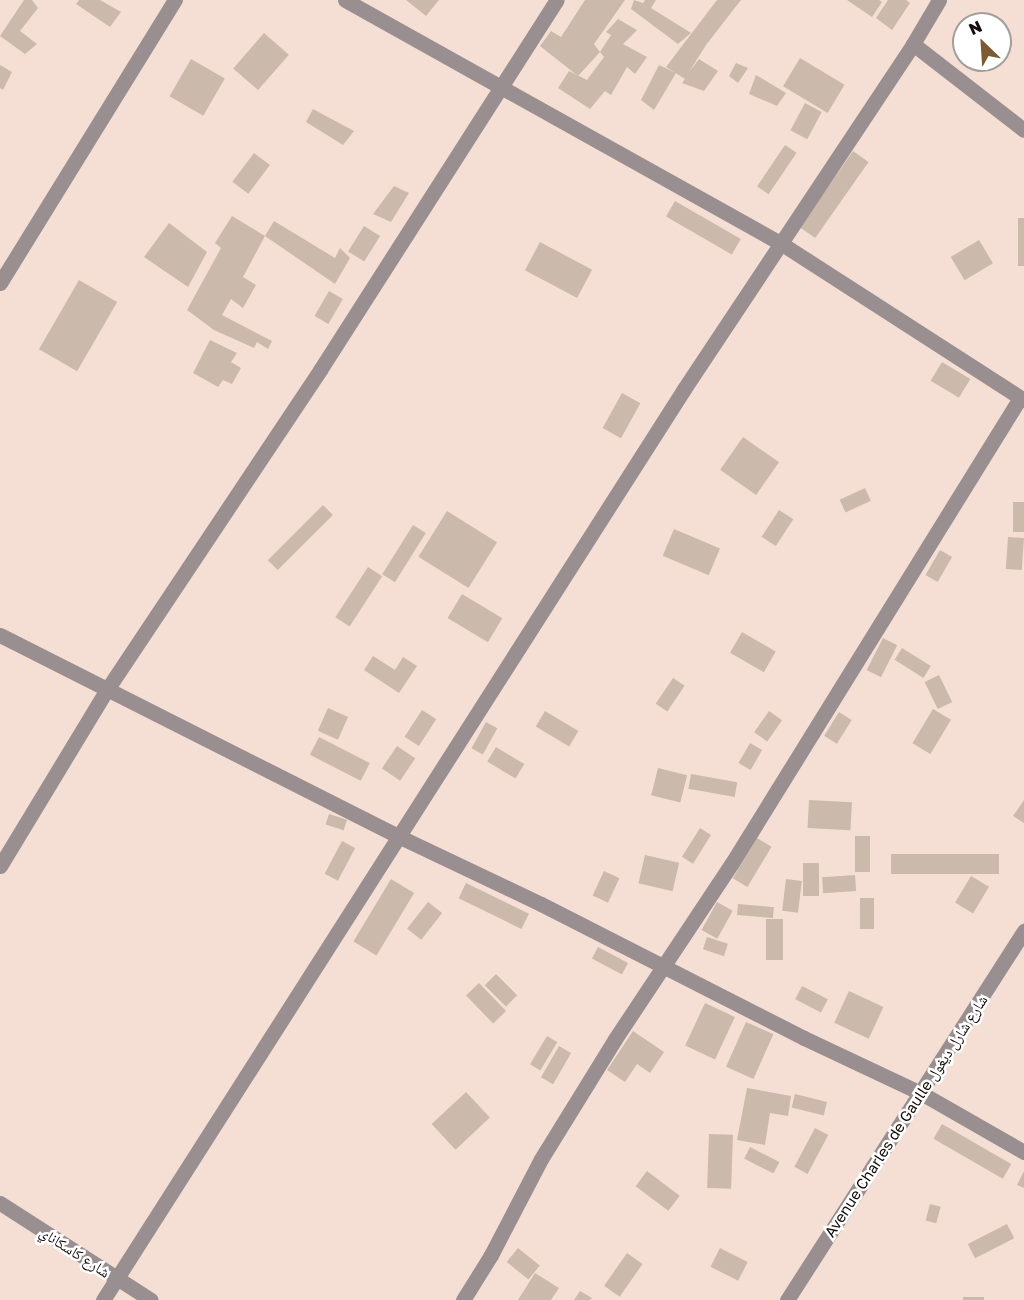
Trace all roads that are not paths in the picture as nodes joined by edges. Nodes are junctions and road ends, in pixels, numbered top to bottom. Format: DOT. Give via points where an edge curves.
graph roads {
  1 [pos="175,0"];
  2 [pos="345,0"];
  3 [pos="557,0"];
  4 [pos="939,0"];
  5 [pos="913,44"];
  6 [pos="501,89"];
  7 [pos="1024,130"];
  8 [pos="782,244"];
  9 [pos="0,283"];
  10 [pos="1022,399"];
  11 [pos="0,635"];
  12 [pos="106,691"];
  13 [pos="400,837"];
  14 [pos="0,866"];
  15 [pos="1024,931"];
  16 [pos="663,965"];
  17 [pos="921,1093"];
  18 [pos="1024,1152"];
  19 [pos="0,1203"];
  20 [pos="116,1278"];
  21 [pos="103,1300"];
  22 [pos="150,1300"];
  23 [pos="463,1300"];
  24 [pos="787,1300"];
  1 -- 9 [label="street"];
  2 -- 6 [label="street"];
  3 -- 6 [label="street"];
  4 -- 5 [label="street"];
  5 -- 7 [label="street"];
  5 -- 8 [label="street"];
  6 -- 8 [label="street"];
  6 -- 12 [label="street"];
  8 -- 10 [label="street"];
  8 -- 13 [label="street" via="684,389"];
  10 -- 16 [label="street" via="732,863"];
  11 -- 12 [label="street"];
  12 -- 13 [label="street"];
  12 -- 14 [label="street"];
  13 -- 16 [label="street"];
  13 -- 20 [label="street"];
  15 -- 17 [label="street, Avenue Charles de Gaulle شارع شارل ديغول"];
  16 -- 17 [label="street"];
  16 -- 23 [label="street" via="542,1159"];
  17 -- 18 [label="street"];
  17 -- 24 [label="street, Avenue Charles de Gaulle شارع شارل ديغول"];
  19 -- 20 [label="street, شارع كاسكاناي"];
  20 -- 21 [label="street"];
  20 -- 22 [label="street, شارع كاسكاناي"];
}
